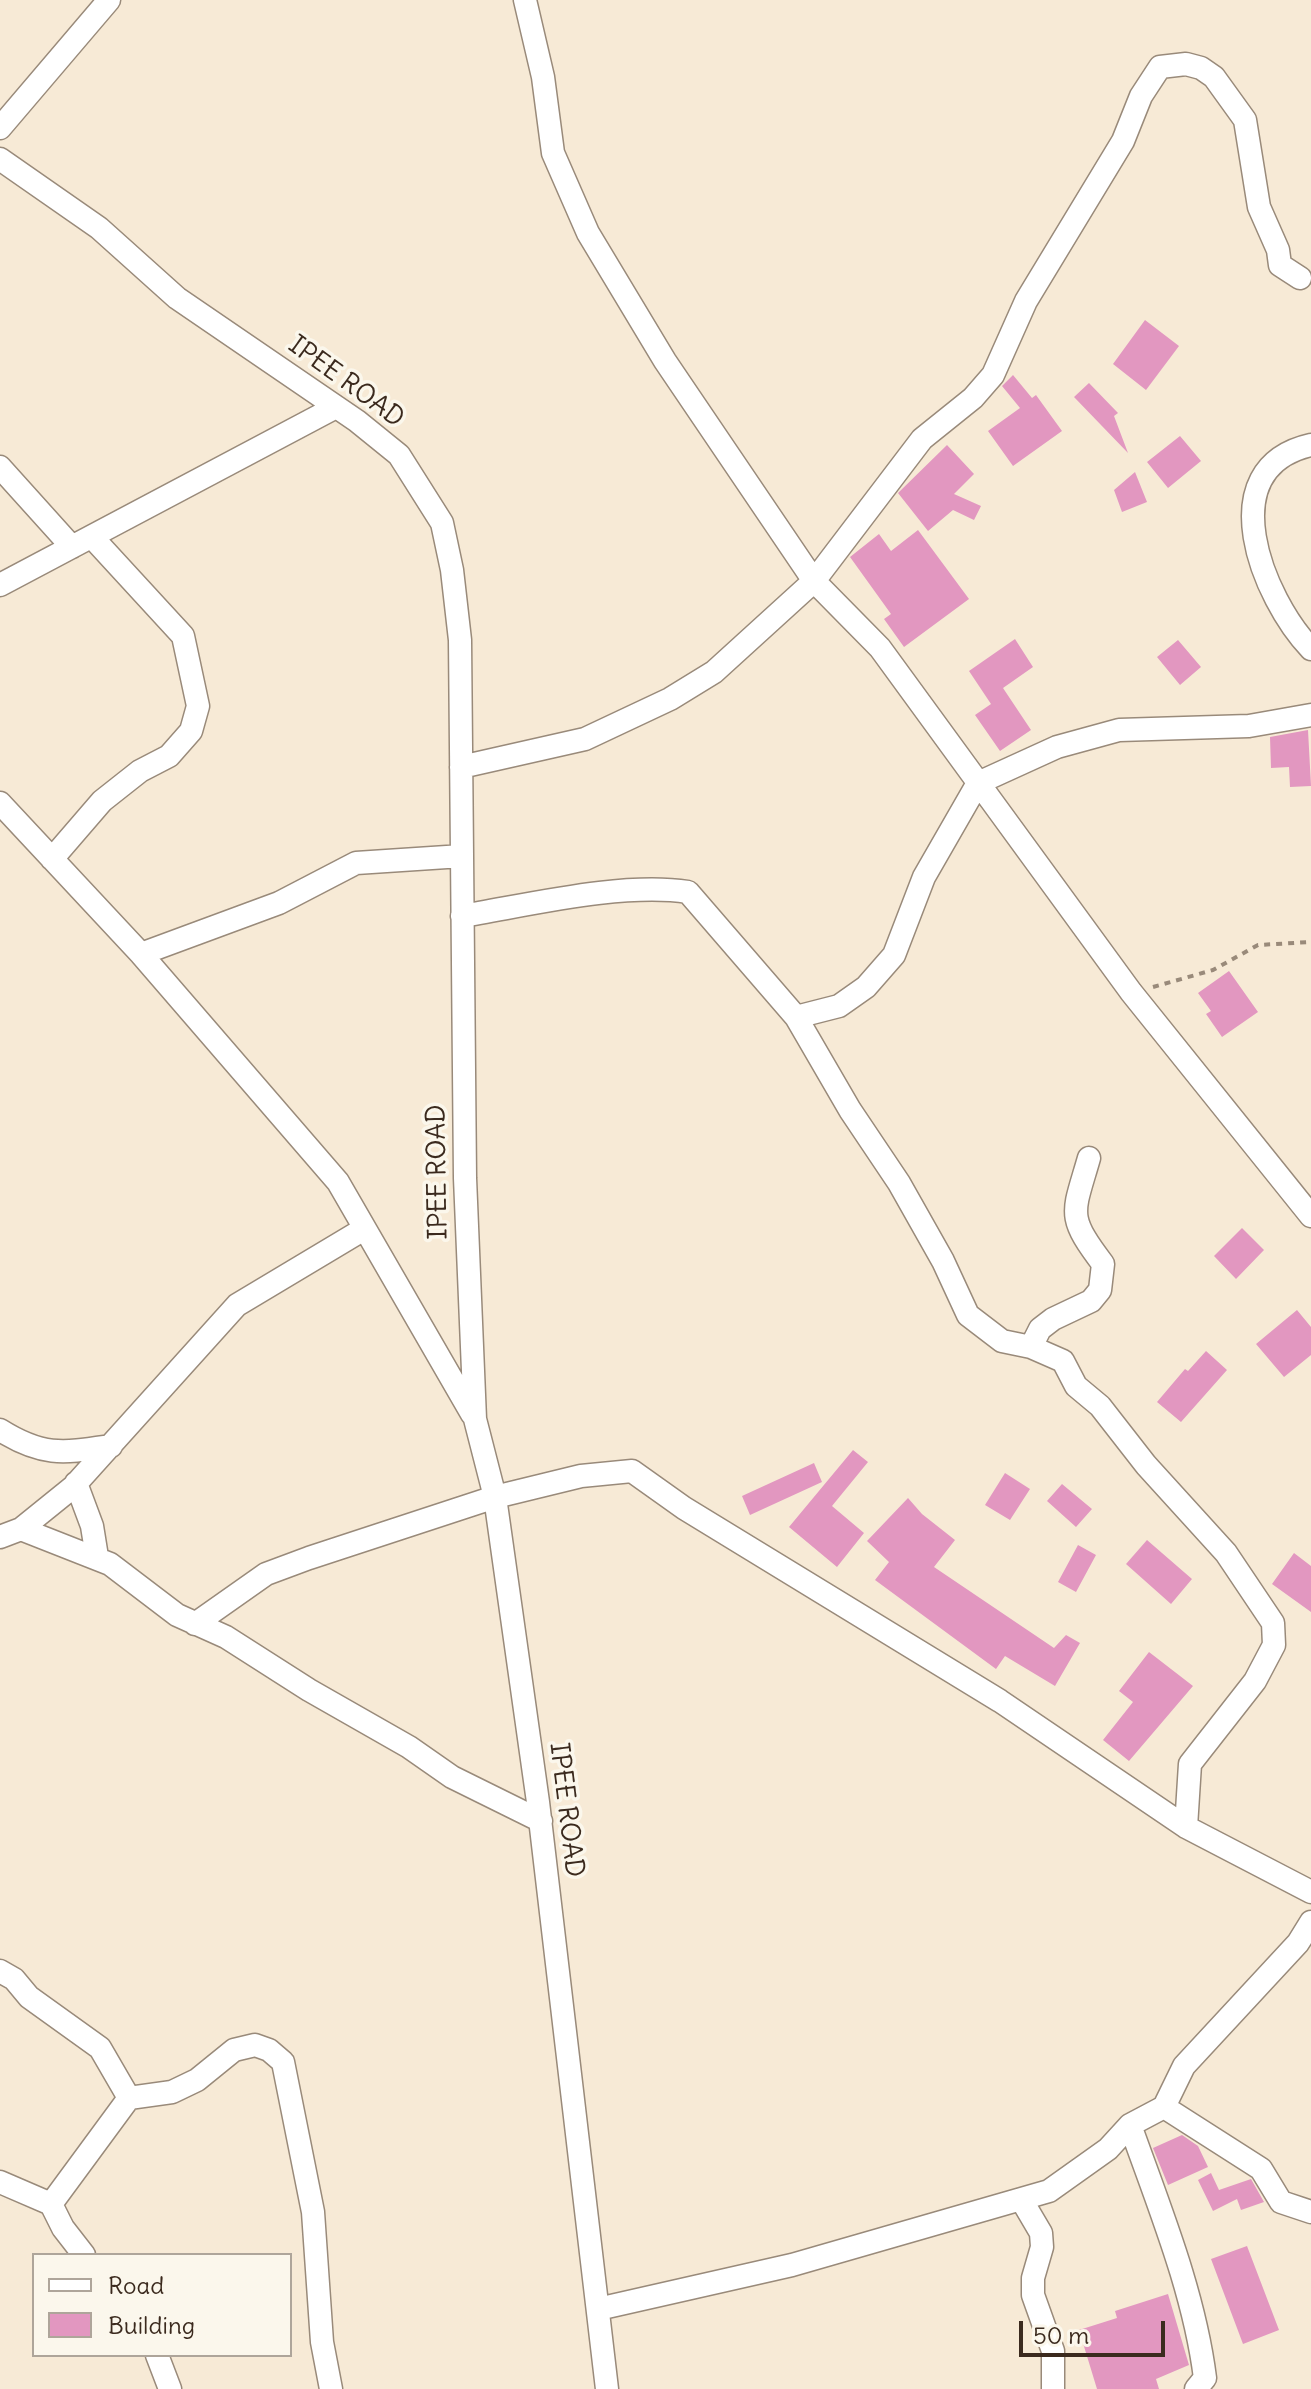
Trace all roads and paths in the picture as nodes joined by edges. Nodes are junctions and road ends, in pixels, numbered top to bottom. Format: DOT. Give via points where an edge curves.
graph roads {
  1 [pos="109,0"];
  2 [pos="525,0"];
  3 [pos="2,121"];
  4 [pos="0,159"];
  5 [pos="1300,278"];
  6 [pos="336,407"];
  7 [pos="1311,445"];
  8 [pos="0,467"];
  9 [pos="82,542"];
  10 [pos="814,581"];
  11 [pos="0,585"];
  12 [pos="1311,649"];
  13 [pos="1311,715"];
  14 [pos="461,767"];
  15 [pos="978,783"];
  16 [pos="0,803"];
  17 [pos="462,856"];
  18 [pos="52,859"];
  19 [pos="462,916"];
  20 [pos="1311,942"];
  21 [pos="141,954"];
  22 [pos="1131,992"];
  23 [pos="796,1017"];
  24 [pos="1089,1158"];
  25 [pos="1311,1216"];
  26 [pos="364,1229"];
  27 [pos="1031,1347"];
  28 [pos="475,1419"];
  29 [pos="0,1430"];
  30 [pos="111,1446"];
  31 [pos="76,1483"];
  32 [pos="495,1497"];
  33 [pos="21,1529"];
  34 [pos="0,1537"];
  35 [pos="97,1557"];
  36 [pos="195,1624"];
  37 [pos="541,1821"];
  38 [pos="1186,1827"];
  39 [pos="1311,1892"];
  40 [pos="1311,1922"];
  41 [pos="1305,1940"];
  42 [pos="0,1971"];
  43 [pos="129,2098"];
  44 [pos="1164,2107"];
  45 [pos="1130,2125"];
  46 [pos="0,2182"];
  47 [pos="1021,2199"];
  48 [pos="51,2204"];
  49 [pos="1311,2212"];
  50 [pos="82,2253"];
  51 [pos="598,2309"];
  52 [pos="158,2357"];
  53 [pos="170,2389"];
  54 [pos="331,2389"];
  55 [pos="607,2389"];
  56 [pos="1053,2389"];
  57 [pos="1196,2389"];
  1 -- 3 [label="street"];
  2 -- 10 [label="street" via="553,153 588,233 665,361"];
  4 -- 6 [label="street, IPEE ROAD" via="99,228 177,298"];
  5 -- 10 [label="street" via="1280,265 1259,207 1245,120 1214,77 1201,68 1160,67 1141,96 1123,141 1026,301 993,375 922,439"];
  6 -- 9 [label="street"];
  6 -- 14 [label="street, IPEE ROAD" via="399,455 442,523 460,640"];
  7 -- 12 [label="street" via="1273,461 1260,486 1253,527 1273,597 1289,626"];
  8 -- 9 [label="street"];
  9 -- 11 [label="street"];
  9 -- 18 [label="street" via="183,636 198,706 191,731 169,756 102,801"];
  10 -- 14 [label="street" via="714,672 670,699 585,739"];
  10 -- 15 [label="street" via="880,648"];
  13 -- 15 [label="street" via="1249,726 1119,730 1057,747"];
  14 -- 17 [label="street, IPEE ROAD"];
  15 -- 22 [label="street"];
  15 -- 23 [label="street" via="924,877 894,955 866,987 839,1006"];
  16 -- 18 [label="street"];
  17 -- 19 [label="street, IPEE ROAD"];
  17 -- 21 [label="street" via="356,863 279,903"];
  18 -- 21 [label="street"];
  19 -- 23 [label="street" via="610,892 688,892"];
  19 -- 28 [label="street, IPEE ROAD"];
  20 -- 22 [label="path" via="1258,945 1213,970"];
  21 -- 26 [label="street" via="338,1182"];
  22 -- 25 [label="street"];
  23 -- 27 [label="street" via="899,1183 968,1315 1002,1341"];
  24 -- 27 [label="street" via="1074,1212 1083,1240 1103,1264 1100,1290 1091,1301 1040,1329"];
  26 -- 28 [label="street"];
  26 -- 30 [label="street" via="237,1305"];
  27 -- 38 [label="street" via="1063,1361 1076,1386 1100,1406 1226,1553 1273,1623 1274,1645 1255,1681 1190,1764"];
  28 -- 32 [label="street, IPEE ROAD"];
  29 -- 30 [label="street" via="37,1451"];
  30 -- 31 [label="street"];
  31 -- 33 [label="street"];
  31 -- 35 [label="street"];
  32 -- 36 [label="street" via="266,1574"];
  32 -- 37 [label="street, IPEE ROAD"];
  32 -- 38 [label="street" via="581,1476 640,1474 684,1508 1000,1701"];
  33 -- 34 [label="street"];
  33 -- 35 [label="street"];
  35 -- 36 [label="street"];
  36 -- 37 [label="street" via="226,1637 452,1777"];
  37 -- 51 [label="street, IPEE ROAD"];
  38 -- 39 [label="street"];
  40 -- 41 [label="street"];
  41 -- 44 [label="street" via="1184,2066"];
  42 -- 43 [label="street" via="100,2048"];
  43 -- 48 [label="street"];
  43 -- 54 [label="street" via="172,2092 197,2080 234,2050 255,2045 283,2062 313,2212 322,2342"];
  44 -- 45 [label="street"];
  44 -- 49 [label="street" via="1261,2169 1281,2202"];
  45 -- 47 [label="street" via="1108,2149 1049,2191"];
  45 -- 57 [label="street" via="1175,2252 1202,2354 1205,2378"];
  46 -- 48 [label="street"];
  47 -- 51 [label="street" via="792,2265"];
  47 -- 56 [label="street" via="1041,2233 1033,2295 1053,2351"];
  48 -- 50 [label="street"];
  51 -- 55 [label="street, IPEE ROAD"];
  52 -- 53 [label="street"];
}
